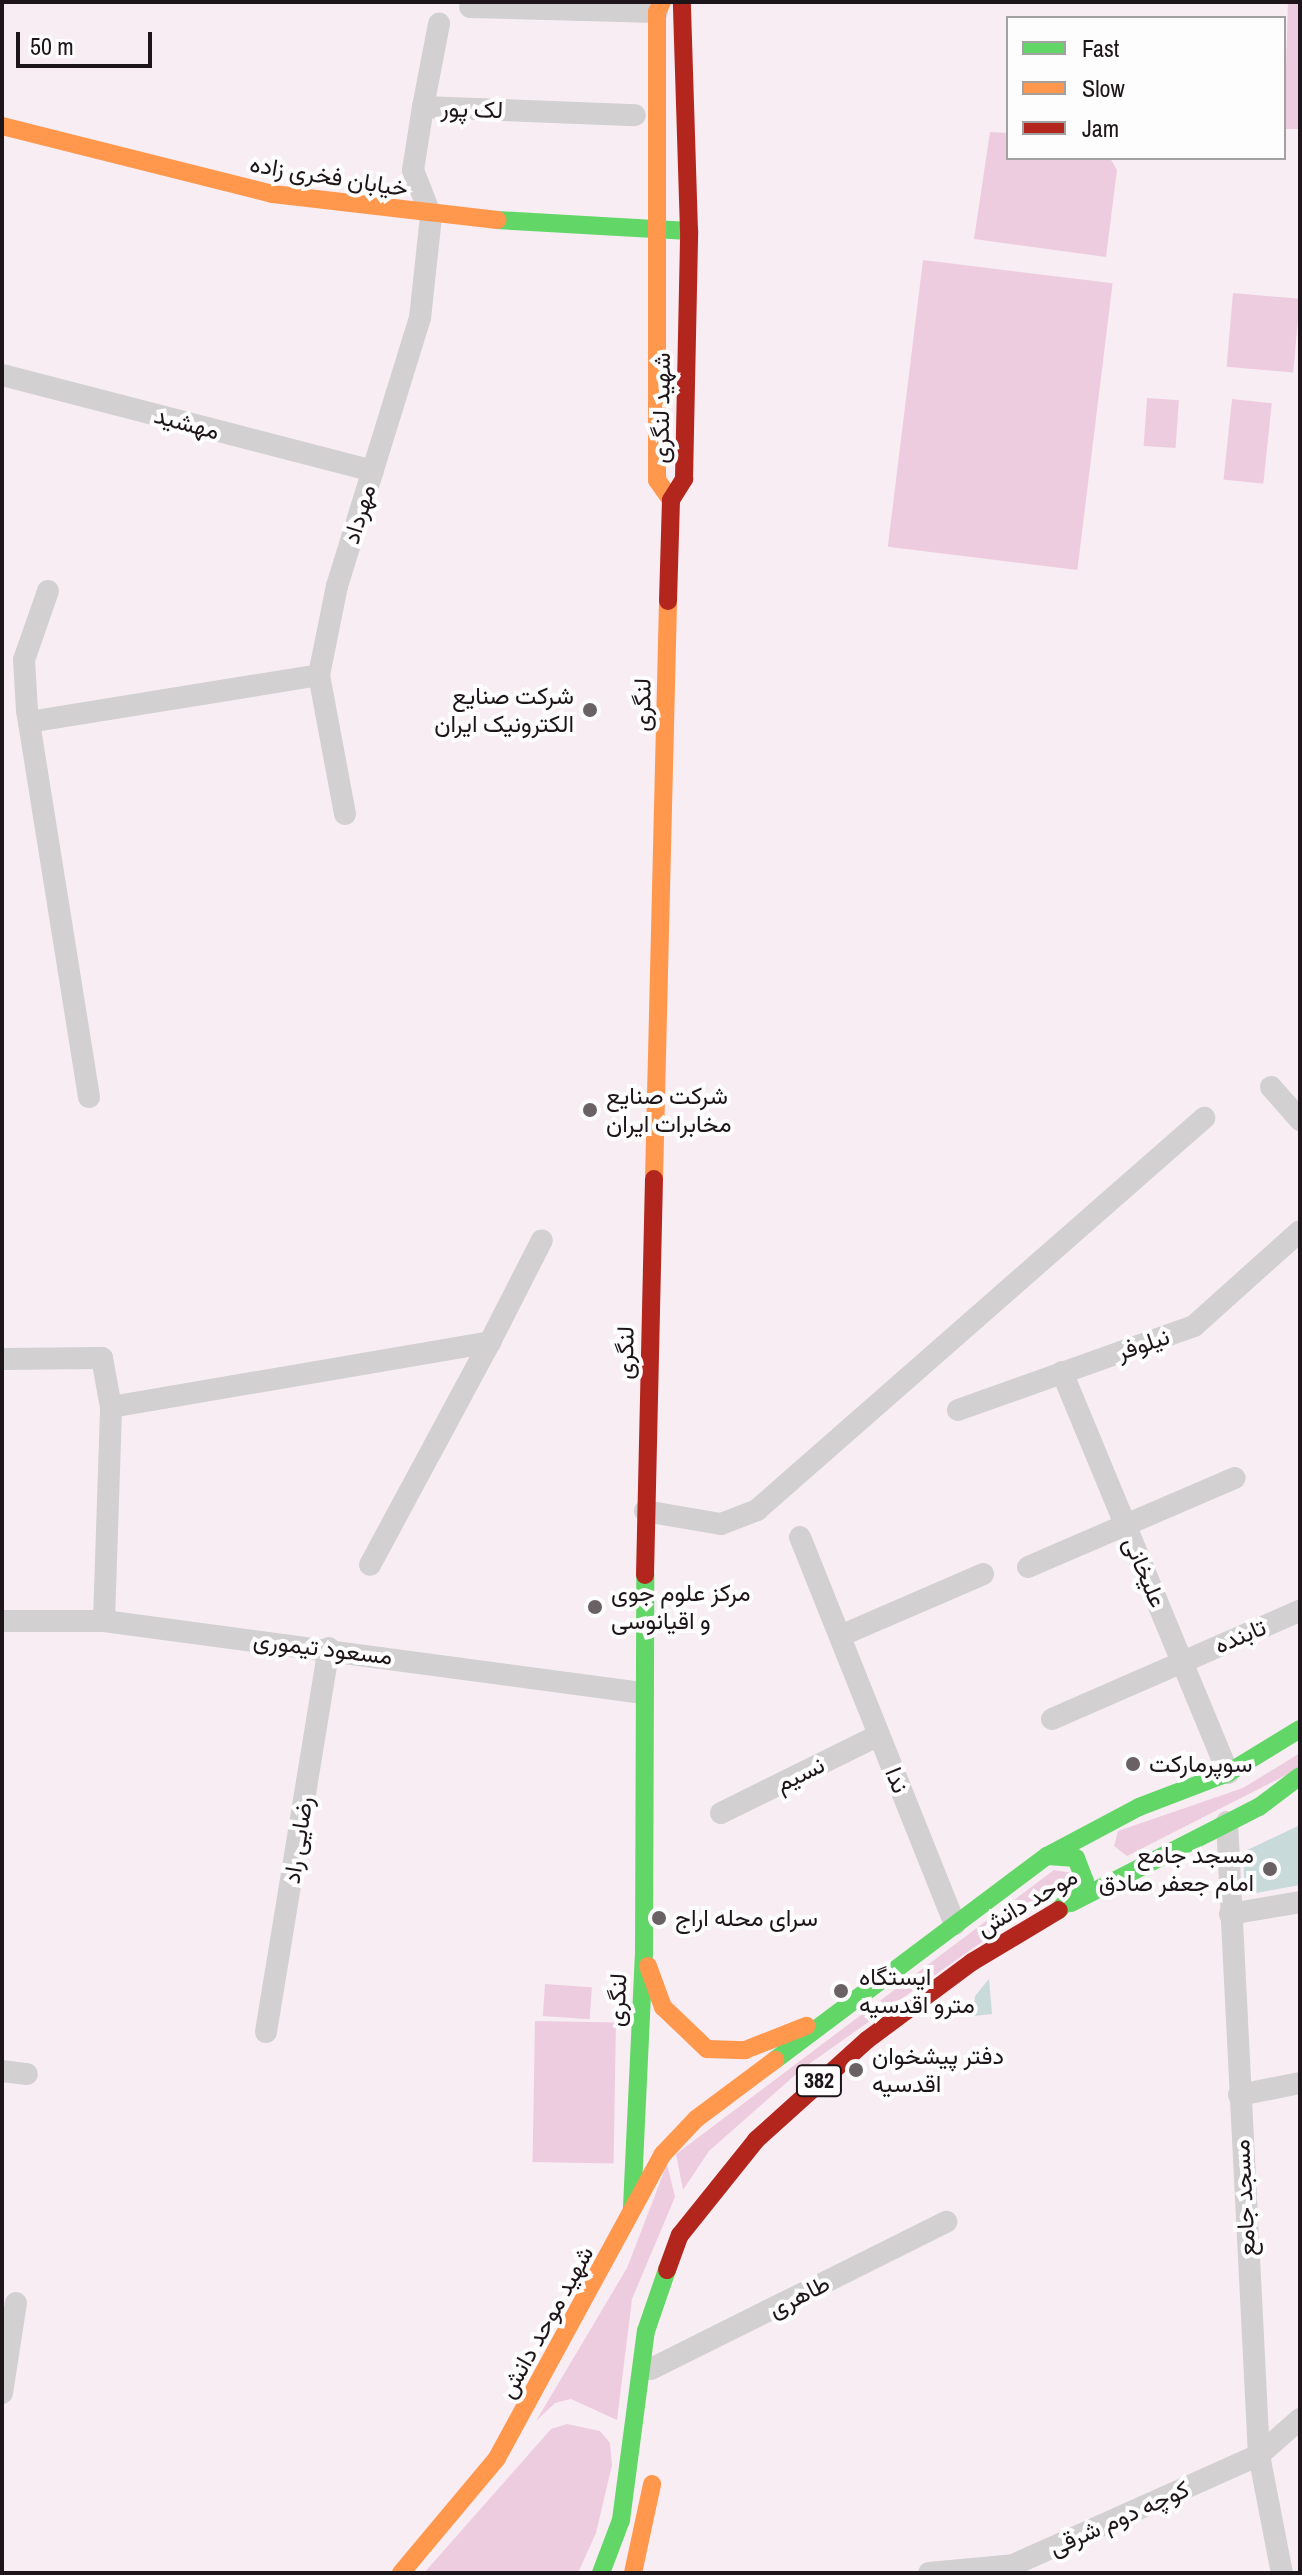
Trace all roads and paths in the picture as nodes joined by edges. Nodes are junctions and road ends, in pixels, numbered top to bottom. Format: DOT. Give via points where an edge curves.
graph roads {
  1 [pos="682,2"];
  2 [pos="470,7"];
  3 [pos="660,7"];
  4 [pos="439,24"];
  5 [pos="423,107"];
  6 [pos="635,115"];
  7 [pos="2,126"];
  8 [pos="431,216"];
  9 [pos="578,224"];
  10 [pos="655,229"];
  11 [pos="689,231"];
  12 [pos="655,276"];
  13 [pos="2,375"];
  14 [pos="373,471"];
  15 [pos="671,500"];
  16 [pos="48,591"];
  17 [pos="319,675"];
  18 [pos="29,722"];
  19 [pos="345,814"];
  20 [pos="1271,1087"];
  21 [pos="89,1097"];
  22 [pos="1204,1118"];
  23 [pos="1300,1120"];
  24 [pos="1300,1231"];
  25 [pos="542,1240"];
  26 [pos="490,1342"];
  27 [pos="2,1359"];
  28 [pos="1062,1372"];
  29 [pos="111,1407"];
  30 [pos="958,1410"];
  31 [pos="1235,1478"];
  32 [pos="645,1511"];
  33 [pos="1125,1525"];
  34 [pos="800,1537"];
  35 [pos="370,1565"];
  36 [pos="1028,1567"];
  37 [pos="983,1574"];
  38 [pos="1299,1611"];
  39 [pos="2,1621"];
  40 [pos="104,1621"];
  41 [pos="840,1636"];
  42 [pos="329,1648"];
  43 [pos="1182,1661"];
  44 [pos="643,1693"];
  45 [pos="1052,1719"];
  46 [pos="1300,1729"];
  47 [pos="879,1735"];
  48 [pos="1228,1773"];
  49 [pos="1300,1776"];
  50 [pos="1300,1788"];
  51 [pos="1259,1807"];
  52 [pos="721,1813"];
  53 [pos="1111,1820"];
  54 [pos="1227,1822"];
  55 [pos="1047,1856"];
  56 [pos="1145,1862"];
  57 [pos="1300,1902"];
  58 [pos="1071,1903"];
  59 [pos="1230,1914"];
  60 [pos="955,1924"];
  61 [pos="644,1953"];
  62 [pos="831,2015"];
  63 [pos="266,2032"];
  64 [pos="2,2071"];
  65 [pos="27,2074"];
  66 [pos="1300,2083"];
  67 [pos="1239,2095"];
  68 [pos="632,2207"];
  69 [pos="946,2222"];
  70 [pos="16,2303"];
  71 [pos="646,2331"];
  72 [pos="651,2369"];
  73 [pos="2,2393"];
  74 [pos="1300,2419"];
  75 [pos="655,2431"];
  76 [pos="1259,2455"];
  77 [pos="656,2457"];
  78 [pos="637,2563"];
  79 [pos="399,2569"];
  80 [pos="601,2573"];
  81 [pos="652,2573"];
  82 [pos="929,2573"];
  83 [pos="1282,2573"];
  1 -- 11 [label="main road, شهید لنگری"];
  2 -- 3 [label="street"];
  3 -- 10 [label="main road, شهید لنگری"];
  4 -- 5 [label="street"];
  5 -- 6 [label="street, لک پور"];
  5 -- 8 [label="street, لک پور" via="413,176"];
  7 -- 8 [label="main road, خیابان فخری زاده" via="273,194"];
  8 -- 9 [label="main road, خیابان فخری زاده"];
  8 -- 14 [label="street, مهرداد" via="420,318"];
  9 -- 10 [label="main road, خیابان فخری زاده"];
  9 -- 12 [label="main road" via="634,247"];
  10 -- 11 [label="main road, خیابان فخری زاده"];
  10 -- 12 [label="main road, شهید لنگری"];
  11 -- 15 [label="main road, شهید لنگری" via="684,479"];
  12 -- 15 [label="main road, شهید لنگری" via="657,480"];
  13 -- 14 [label="street, مهشید"];
  14 -- 17 [label="street, مهرداد" via="337,586"];
  15 -- 32 [label="main road, لنگری"];
  16 -- 18 [label="street" via="24,660"];
  17 -- 18 [label="street"];
  17 -- 19 [label="street, مهرداد"];
  18 -- 21 [label="street"];
  20 -- 23 [label="street"];
  22 -- 32 [label="street" via="757,1510 721,1524"];
  24 -- 28 [label="street, نیلوفر" via="1194,1326"];
  25 -- 26 [label="street"];
  26 -- 29 [label="street"];
  26 -- 35 [label="street"];
  27 -- 29 [label="street" via="102,1358 108,1363"];
  28 -- 30 [label="street, نیلوفر"];
  28 -- 33 [label="street, علیخانی"];
  29 -- 40 [label="street"];
  31 -- 33 [label="street"];
  32 -- 44 [label="main road, لنگری"];
  33 -- 36 [label="street"];
  33 -- 43 [label="street, علیخانی"];
  34 -- 41 [label="street, ندا"];
  37 -- 41 [label="street"];
  38 -- 43 [label="street, تابنده"];
  39 -- 40 [label="street, مسعود تیموری"];
  40 -- 42 [label="street, مسعود تیموری"];
  41 -- 47 [label="street, ندا"];
  42 -- 44 [label="street, مسعود تیموری"];
  42 -- 63 [label="street, رضایی راد"];
  43 -- 45 [label="street, تابنده"];
  43 -- 48 [label="street, علیخانی"];
  44 -- 61 [label="main road, لنگری"];
  46 -- 48 [label="main road, موحد دانش / 382"];
  47 -- 52 [label="street, نسیم"];
  47 -- 60 [label="street, ندا"];
  48 -- 53 [label="main road, موحد دانش / 382"];
  49 -- 51 [label="main road"];
  50 -- 51 [label="main road, موحد دانش / 382"];
  51 -- 54 [label="main road, موحد دانش / 382"];
  53 -- 55 [label="main road, موحد دانش / 382"];
  53 -- 56 [label="main road" via="1108,1853"];
  54 -- 56 [label="main road, موحد دانش / 382"];
  54 -- 59 [label="street, مسجد جامع"];
  55 -- 58 [label="main road" via="1069,1855 1083,1865 1082,1889"];
  55 -- 60 [label="main road, موحد دانش / 382"];
  56 -- 58 [label="main road, موحد دانش / 382"];
  57 -- 59 [label="street"];
  58 -- 71 [label="main road, موحد دانش / 382" via="972,1962 867,2040 756,2140 680,2235"];
  59 -- 67 [label="street, مسجد جامع"];
  60 -- 62 [label="main road, موحد دانش / 382"];
  61 -- 62 [label="main road" via="663,2007 707,2049 745,2050"];
  61 -- 68 [label="main road, لنگری"];
  62 -- 68 [label="main road, موحد دانش / 382" via="696,2119 663,2154"];
  64 -- 65 [label="street"];
  66 -- 67 [label="street"];
  67 -- 76 [label="street, مسجد جامع"];
  68 -- 79 [label="main road, شهید موحد دانش / 382" via="497,2458"];
  69 -- 72 [label="street, طاهری"];
  70 -- 73 [label="street"];
  71 -- 72 [label="main road"];
  71 -- 80 [label="main road, 382" via="621,2520"];
  72 -- 75 [label="main road"];
  74 -- 76 [label="street, کوچه دوم شرقی"];
  76 -- 82 [label="street, کوچه دوم شرقی" via="1013,2565"];
  76 -- 83 [label="street, مسجد جامع"];
  77 -- 78 [label="main road"];
  78 -- 81 [label="street"];
}
